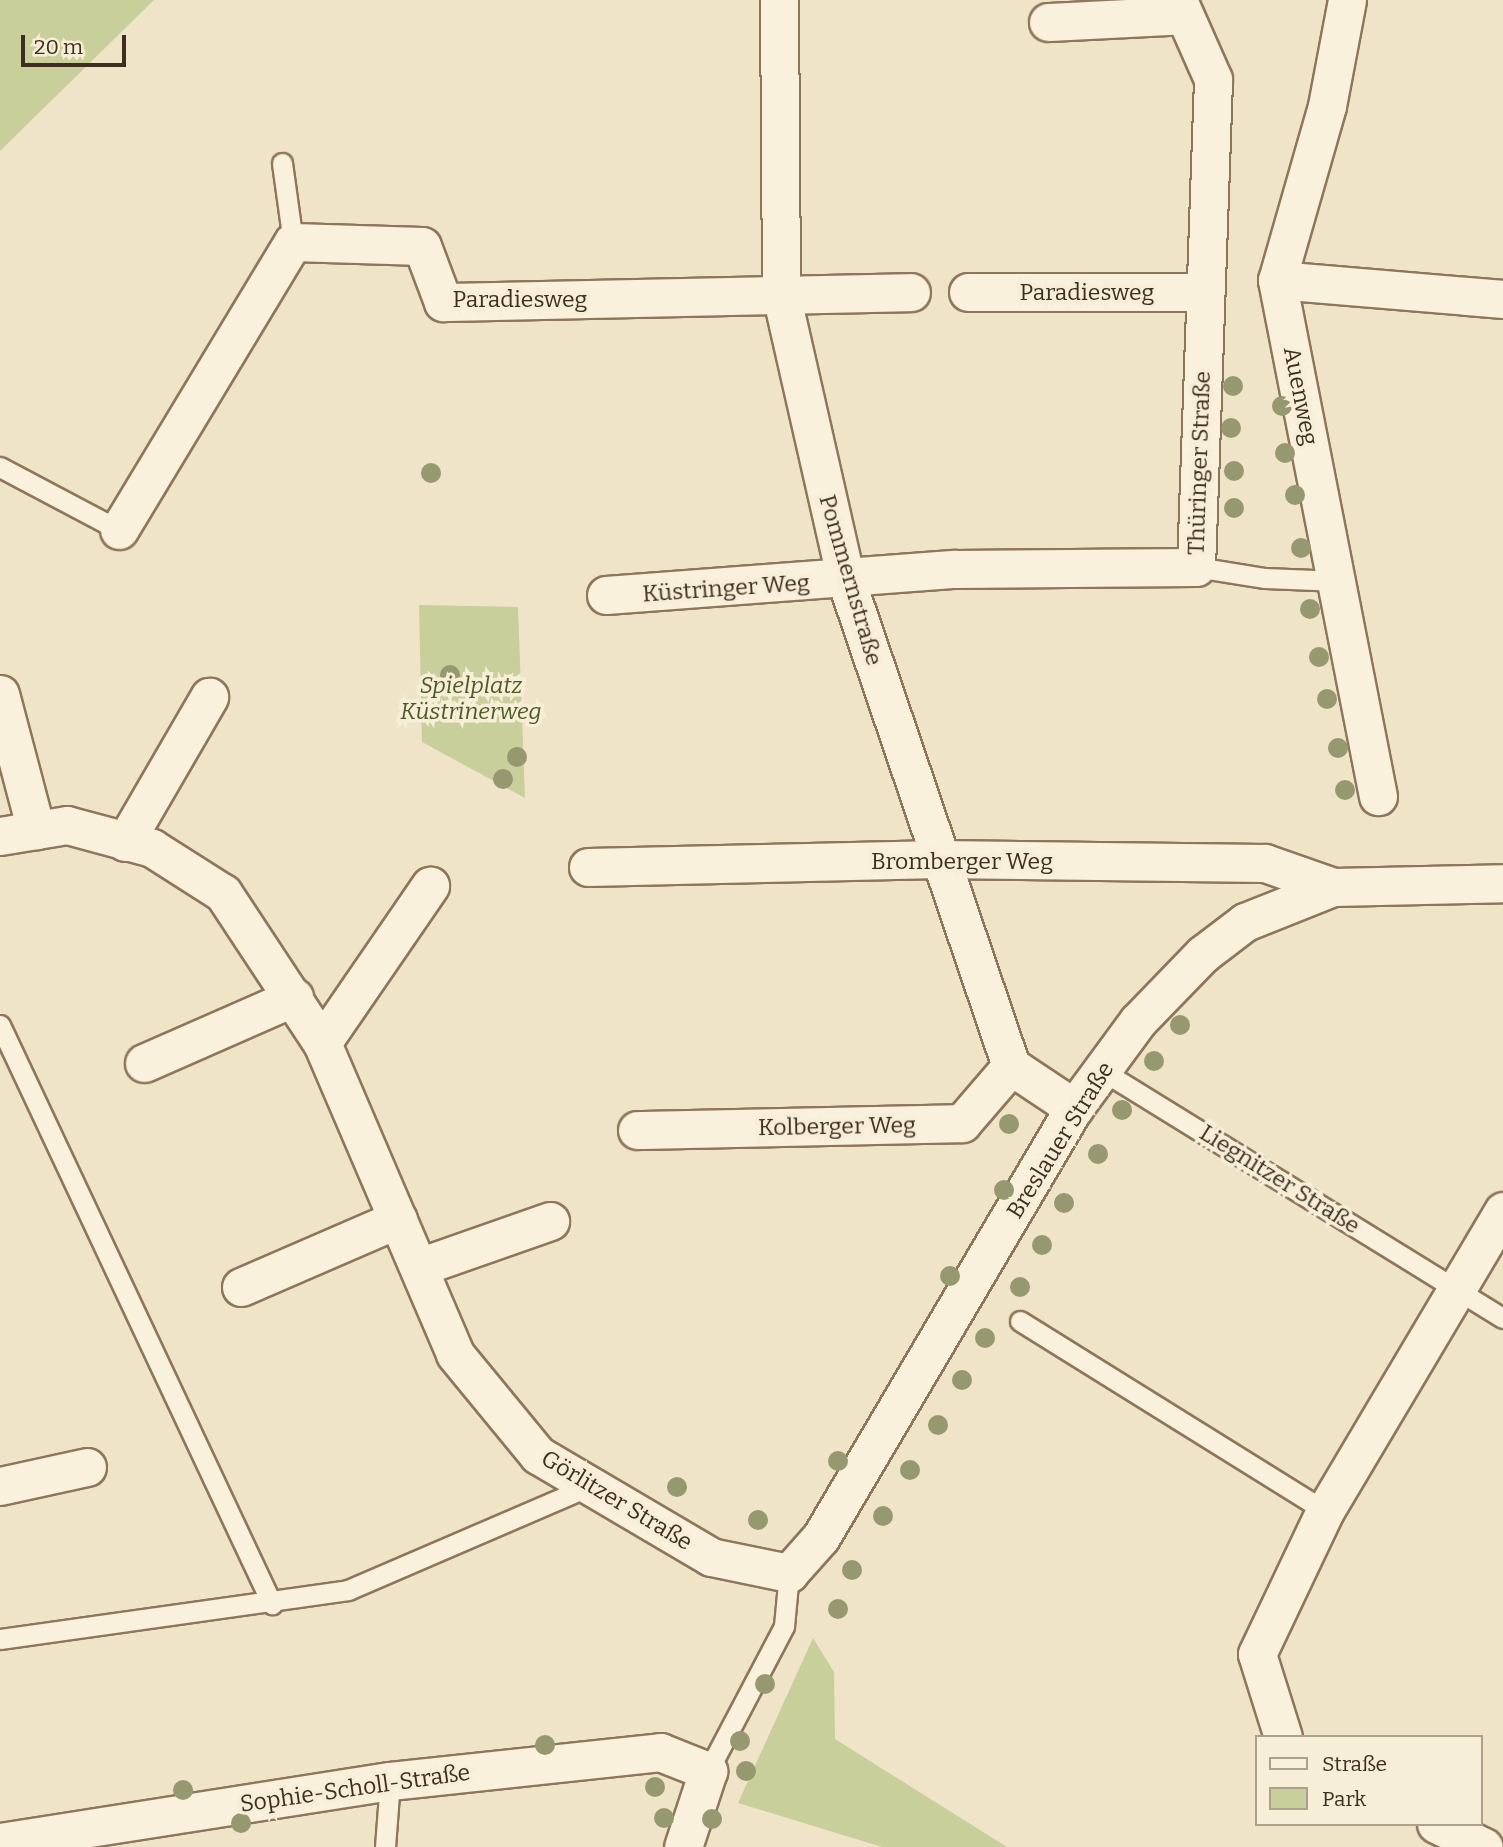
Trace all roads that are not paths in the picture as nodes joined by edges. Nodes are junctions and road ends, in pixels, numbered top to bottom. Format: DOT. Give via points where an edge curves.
graph roads {
  1 [pos="779,0"];
  2 [pos="1347,0"];
  3 [pos="1181,7"];
  4 [pos="1048,22"];
  5 [pos="282,163"];
  6 [pos="293,242"];
  7 [pos="1277,280"];
  8 [pos="911,292"];
  9 [pos="968,292"];
  10 [pos="1205,292"];
  11 [pos="781,294"];
  12 [pos="1503,299"];
  13 [pos="0,467"];
  14 [pos="119,530"];
  15 [pos="1196,566"];
  16 [pos="846,580"];
  17 [pos="1339,581"];
  18 [pos="606,595"];
  19 [pos="0,694"];
  20 [pos="209,697"];
  21 [pos="1378,796"];
  22 [pos="36,830"];
  23 [pos="0,835"];
  24 [pos="125,842"];
  25 [pos="939,859"];
  26 [pos="588,867"];
  27 [pos="1503,883"];
  28 [pos="430,886"];
  29 [pos="1333,887"];
  30 [pos="294,997"];
  31 [pos="0,1025"];
  32 [pos="322,1043"];
  33 [pos="144,1063"];
  34 [pos="1011,1066"];
  35 [pos="1101,1070"];
  36 [pos="1074,1108"];
  37 [pos="637,1130"];
  38 [pos="1503,1211"];
  39 [pos="398,1219"];
  40 [pos="550,1221"];
  41 [pos="419,1267"];
  42 [pos="242,1287"];
  43 [pos="1458,1290"];
  44 [pos="1503,1318"];
  45 [pos="1020,1321"];
  46 [pos="87,1467"];
  47 [pos="0,1486"];
  48 [pos="589,1486"];
  49 [pos="1325,1511"];
  50 [pos="789,1573"];
  51 [pos="272,1604"];
  52 [pos="0,1639"];
  53 [pos="1282,1735"];
  54 [pos="708,1772"];
  55 [pos="390,1781"];
  56 [pos="1440,1826"];
  57 [pos="0,1842"];
  58 [pos="385,1847"];
  59 [pos="683,1847"];
  60 [pos="1484,1847"];
  1 -- 11 [label="street, Pommernstraße"];
  2 -- 7 [label="street, Auenweg" via="1327,107"];
  3 -- 4 [label="street, Thüringer Straße"];
  3 -- 10 [label="street, Thüringer Straße" via="1213,79"];
  5 -- 6 [label="lane"];
  6 -- 11 [label="street, Paradiesweg" via="422,246 443,302"];
  6 -- 14 [label="street"];
  7 -- 12 [label="street"];
  7 -- 17 [label="street, Auenweg"];
  8 -- 11 [label="street, Paradiesweg"];
  9 -- 10 [label="street, Paradiesweg"];
  10 -- 15 [label="street, Thüringer Straße"];
  11 -- 16 [label="street, Pommernstraße"];
  13 -- 14 [label="lane"];
  15 -- 16 [label="street, Thüringer Straße" via="955,569"];
  15 -- 17 [label="lane" via="1265,578"];
  16 -- 18 [label="street, Küstringer Weg"];
  16 -- 25 [label="street, Pommernstraße"];
  17 -- 21 [label="street, Auenweg"];
  19 -- 22 [label="street"];
  20 -- 24 [label="street"];
  22 -- 23 [label="street, Görlitzer Straße"];
  22 -- 24 [label="street, Görlitzer Straße" via="67,825"];
  24 -- 30 [label="street, Görlitzer Straße" via="152,848 223,893"];
  25 -- 26 [label="street, Bromberger Weg"];
  25 -- 29 [label="street, Bromberger Weg" via="1265,863"];
  25 -- 34 [label="street, Pommernstraße"];
  27 -- 29 [label="street, Breslauer Straße"];
  28 -- 32 [label="street"];
  29 -- 35 [label="street, Breslauer Straße" via="1245,922 1203,954 1138,1021"];
  30 -- 32 [label="street, Görlitzer Straße"];
  30 -- 33 [label="street"];
  31 -- 51 [label="lane"];
  32 -- 39 [label="street, Görlitzer Straße"];
  34 -- 36 [label="street"];
  34 -- 37 [label="street, Kolberger Weg" via="962,1123"];
  35 -- 36 [label="street, Breslauer Straße"];
  35 -- 43 [label="lane, Liegnitzer Straße"];
  36 -- 50 [label="street, Breslauer Straße" via="821,1536"];
  38 -- 43 [label="street"];
  39 -- 41 [label="street, Görlitzer Straße"];
  39 -- 42 [label="street"];
  40 -- 41 [label="street"];
  41 -- 48 [label="street, Görlitzer Straße" via="455,1354 538,1455"];
  43 -- 44 [label="lane, Liegnitzer Straße"];
  43 -- 49 [label="street"];
  45 -- 49 [label="lane"];
  46 -- 47 [label="street"];
  48 -- 50 [label="street, Görlitzer Straße" via="711,1557"];
  48 -- 51 [label="lane" via="348,1590"];
  49 -- 53 [label="street" via="1257,1654"];
  50 -- 54 [label="lane" via="784,1626"];
  51 -- 52 [label="lane"];
  54 -- 55 [label="street, Sophie-Scholl-Straße" via="660,1752"];
  54 -- 59 [label="street"];
  55 -- 57 [label="street, Sophie-Scholl-Straße"];
  55 -- 58 [label="lane"];
  56 -- 60 [label="street"];
}
